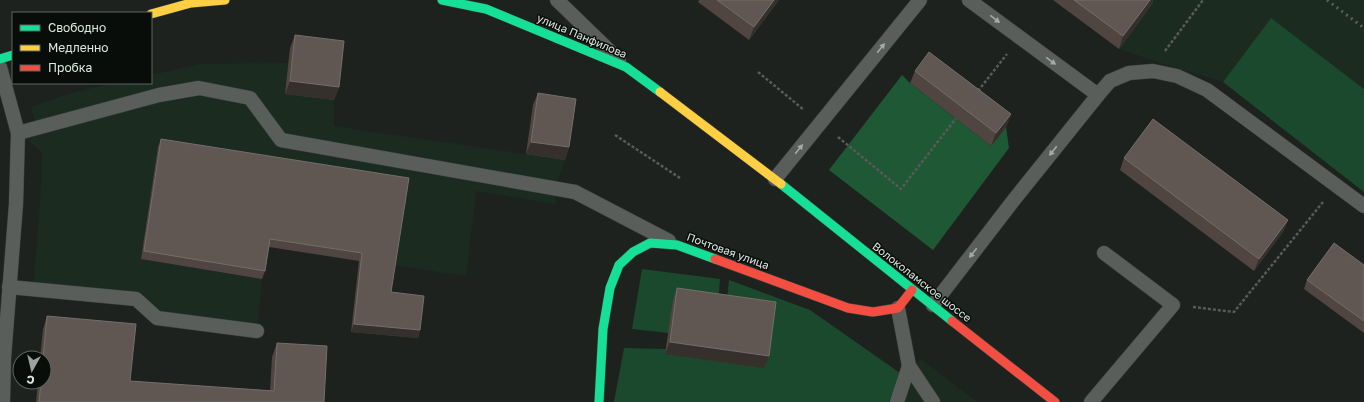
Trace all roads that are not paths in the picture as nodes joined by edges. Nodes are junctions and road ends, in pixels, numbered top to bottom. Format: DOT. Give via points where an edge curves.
graph roads {
  1 [pos="225,0"];
  2 [pos="442,0"];
  3 [pos="557,0"];
  4 [pos="920,0"];
  5 [pos="969,0"];
  6 [pos="193,1"];
  7 [pos="152,14"];
  8 [pos="12,55"];
  9 [pos="0,59"];
  10 [pos="0,67"];
  11 [pos="626,67"];
  12 [pos="1098,95"];
  13 [pos="18,133"];
  14 [pos="775,179"];
  15 [pos="1364,206"];
  16 [pos="677,245"];
  17 [pos="1104,253"];
  18 [pos="9,287"];
  19 [pos="912,290"];
  20 [pos="933,305"];
  21 [pos="898,308"];
  22 [pos="257,331"];
  23 [pos="2,359"];
  24 [pos="910,366"];
  25 [pos="3,402"];
  26 [pos="599,402"];
  27 [pos="897,402"];
  28 [pos="933,402"];
  29 [pos="1055,402"];
  30 [pos="1092,402"];
  1 -- 6 [label="main road"];
  2 -- 11 [label="main road, улица Панфилова" via="486,9"];
  3 -- 11 [label="lane"];
  14 -- 4 [label="lane, one-way"];
  5 -- 12 [label="lane, one-way"];
  6 -- 7 [label="main road"];
  8 -- 9 [label="main road"];
  10 -- 13 [label="lane"];
  11 -- 14 [label="main road, улица Панфилова"];
  12 -- 15 [label="lane" via="1110,81 1129,73 1153,71 1177,76 1207,90"];
  12 -- 20 [label="lane, one-way"];
  13 -- 16 [label="lane" via="159,95 199,88 250,98 281,140 575,192"];
  13 -- 18 [label="lane" via="16,204"];
  14 -- 19 [label="main road, Волоколамское шоссе"];
  16 -- 21 [label="main road, Почтовая улица" via="848,308 873,312"];
  16 -- 26 [label="main road, Почтовая улица" via="650,243 633,252 619,265 610,288 603,329"];
  17 -- 30 [label="lane" via="1173,305"];
  18 -- 22 [label="lane" via="136,299 157,318"];
  18 -- 23 [label="lane"];
  19 -- 20 [label="main road, Волоколамское шоссе"];
  19 -- 21 [label="main road"];
  20 -- 29 [label="main road, Волоколамское шоссе"];
  21 -- 24 [label="lane"];
  23 -- 25 [label="lane"];
  24 -- 27 [label="lane"];
  24 -- 28 [label="lane"];
}
